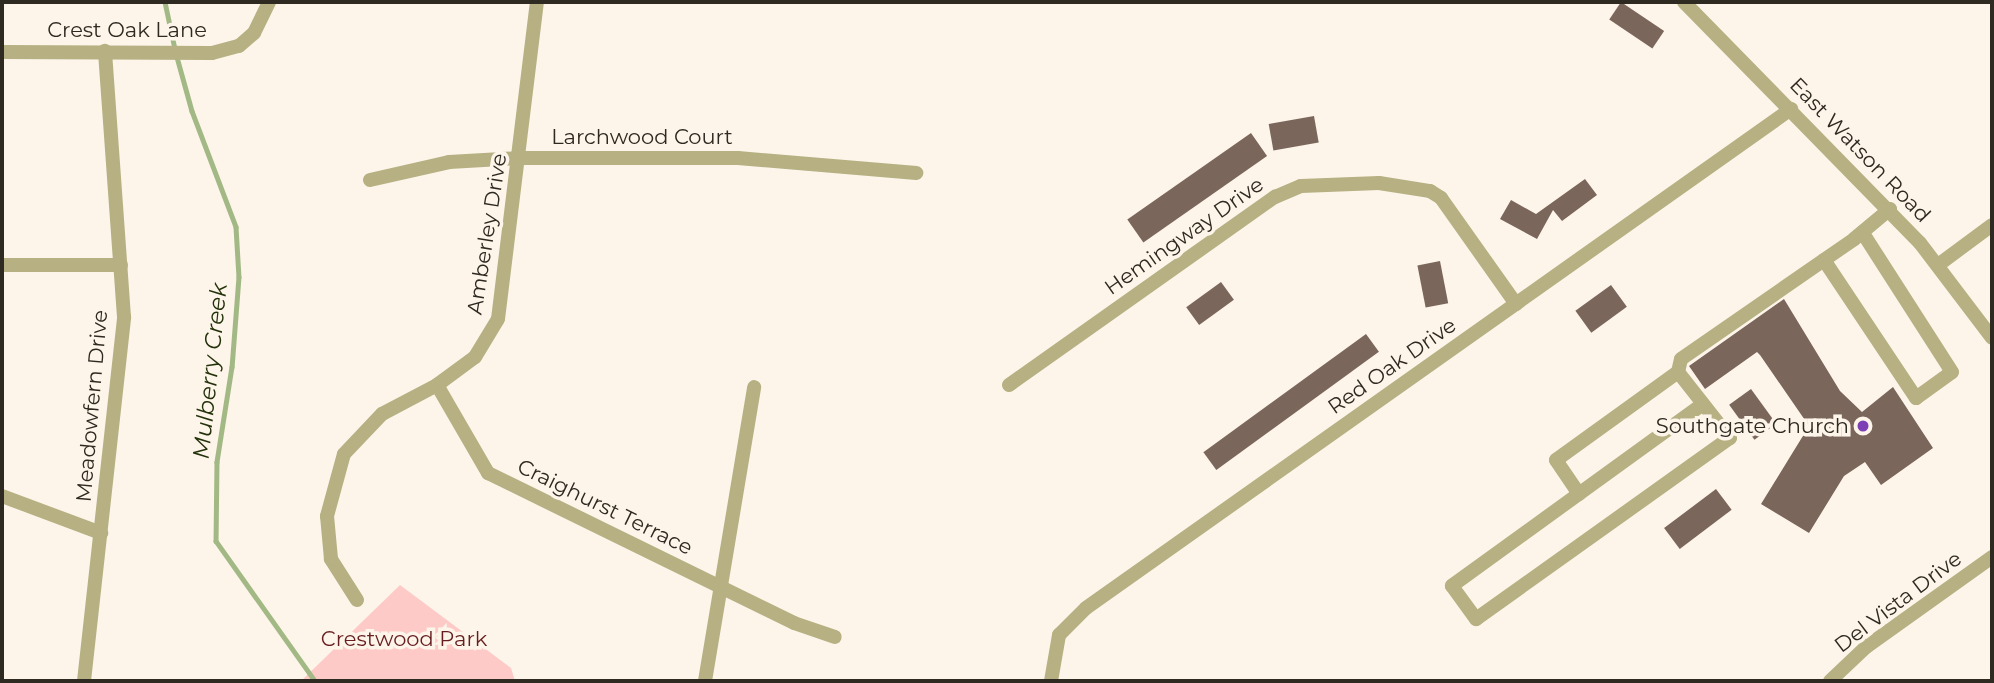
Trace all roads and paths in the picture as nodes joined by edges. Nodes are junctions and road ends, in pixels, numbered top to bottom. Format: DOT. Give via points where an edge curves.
graph roads {
  1 [pos="268,2"];
  2 [pos="537,2"];
  3 [pos="1685,2"];
  4 [pos="105,51"];
  5 [pos="2,52"];
  6 [pos="1791,109"];
  7 [pos="521,158"];
  8 [pos="916,173"];
  9 [pos="370,180"];
  10 [pos="1889,209"];
  11 [pos="1992,225"];
  12 [pos="1862,232"];
  13 [pos="1824,260"];
  14 [pos="2,265"];
  15 [pos="121,265"];
  16 [pos="1938,265"];
  17 [pos="1516,304"];
  18 [pos="1992,338"];
  19 [pos="1678,372"];
  20 [pos="438,385"];
  21 [pos="1009,386"];
  22 [pos="754,387"];
  23 [pos="1703,404"];
  24 [pos="1578,494"];
  25 [pos="2,496"];
  26 [pos="101,533"];
  27 [pos="1992,557"];
  28 [pos="720,584"];
  29 [pos="356,600"];
  30 [pos="835,638"];
  31 [pos="84,681"];
  32 [pos="705,681"];
  33 [pos="1051,681"];
  34 [pos="1830,681"];
  1 -- 4 [label="street, Crest Oak Lane" via="254,33 239,46 186,52"];
  2 -- 7 [label="street, Amberley Drive"];
  3 -- 6 [label="street, East Watson Road"];
  4 -- 5 [label="street, Crest Oak Lane"];
  4 -- 15 [label="street, Meadowfern Drive"];
  6 -- 10 [label="street, East Watson Road"];
  6 -- 17 [label="street, Red Oak Drive"];
  7 -- 8 [label="street, Larchwood Court" via="738,158"];
  7 -- 9 [label="street, Larchwood Court" via="449,162"];
  7 -- 20 [label="street, Amberley Drive" via="498,319 475,357"];
  10 -- 12 [label="street"];
  10 -- 16 [label="street, East Watson Road"];
  11 -- 16 [label="street"];
  12 -- 13 [label="street"];
  12 -- 13 [label="street" via="1952,372 1943,379 1916,398"];
  13 -- 19 [label="street" via="1681,359"];
  14 -- 15 [label="street"];
  15 -- 26 [label="street, Meadowfern Drive" via="122,365"];
  16 -- 18 [label="street, East Watson Road"];
  17 -- 21 [label="street, Hemingway Drive" via="1441,198 1430,191 1378,183 1301,186 1275,197"];
  17 -- 33 [label="street, Red Oak Drive" via="1086,608 1059,635"];
  19 -- 23 [label="street"];
  19 -- 24 [label="street" via="1556,460"];
  20 -- 28 [label="street, Craighurst Terrace" via="488,473"];
  20 -- 29 [label="street, Amberley Drive" via="382,414 344,454 327,516 331,559"];
  22 -- 28 [label="street"];
  23 -- 24 [label="street"];
  23 -- 24 [label="street" via="1730,438 1476,618 1452,586"];
  25 -- 26 [label="street"];
  26 -- 31 [label="street, Meadowfern Drive"];
  27 -- 34 [label="street, Del Vista Drive" via="1867,647"];
  28 -- 30 [label="street, Craighurst Terrace" via="794,624"];
  28 -- 32 [label="street"];
}
